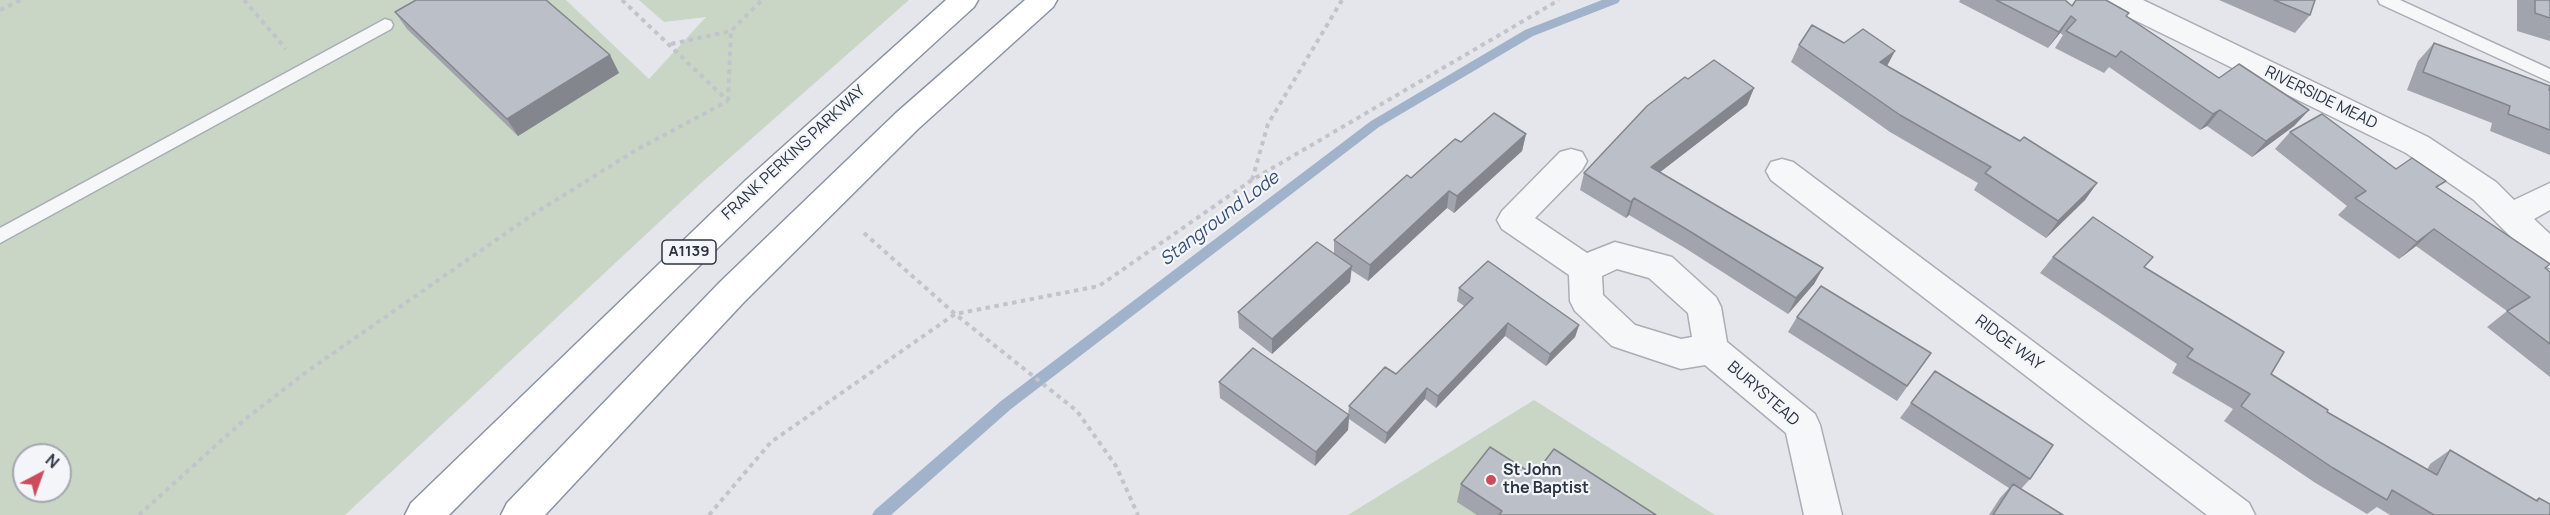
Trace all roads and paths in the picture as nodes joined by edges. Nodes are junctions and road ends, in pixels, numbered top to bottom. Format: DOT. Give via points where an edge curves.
graph roads {
  1 [pos="21,0"];
  2 [pos="244,0"];
  3 [pos="622,0"];
  4 [pos="762,0"];
  5 [pos="964,0"];
  6 [pos="1042,0"];
  7 [pos="1342,0"];
  8 [pos="1559,0"];
  9 [pos="2118,0"];
  10 [pos="2386,0"];
  11 [pos="0,10"];
  12 [pos="385,25"];
  13 [pos="730,31"];
  14 [pos="671,44"];
  15 [pos="304,69"];
  16 [pos="2550,76"];
  17 [pos="728,101"];
  18 [pos="1571,161"];
  19 [pos="1782,171"];
  20 [pos="1251,180"];
  21 [pos="2550,195"];
  22 [pos="2511,217"];
  23 [pos="864,233"];
  24 [pos="0,236"];
  25 [pos="2550,255"];
  26 [pos="1586,270"];
  27 [pos="955,314"];
  28 [pos="1712,349"];
  29 [pos="139,515"];
  30 [pos="424,515"];
  31 [pos="520,515"];
  32 [pos="709,515"];
  33 [pos="1138,515"];
  34 [pos="1823,515"];
  35 [pos="2236,515"];
  1 -- 11 [label="path"];
  2 -- 15 [label="path"];
  3 -- 14 [label="path"];
  4 -- 13 [label="path"];
  5 -- 30 [label="highway, FRANK PERKINS PARKWAY / A1139" via="852,98 680,261"];
  6 -- 31 [label="highway" via="907,121 732,292"];
  7 -- 20 [label="path" via="1268,124"];
  8 -- 20 [label="path"];
  9 -- 22 [label="street, RIVERSIDE MEAD" via="2417,145 2485,191"];
  10 -- 16 [label="lane"];
  12 -- 15 [label="lane"];
  13 -- 14 [label="path"];
  13 -- 17 [label="path"];
  14 -- 17 [label="path"];
  15 -- 24 [label="lane"];
  17 -- 29 [label="path" via="636,150 532,214 309,370 243,421"];
  18 -- 26 [label="street" via="1514,220"];
  19 -- 35 [label="street, RIDGE WAY"];
  20 -- 27 [label="path" via="1099,286"];
  21 -- 22 [label="street"];
  22 -- 25 [label="street, RIVERSIDE MEAD"];
  23 -- 27 [label="path"];
  26 -- 28 [label="street, BURYSTEAD" via="1587,301 1624,336 1681,354"];
  26 -- 28 [label="street, BURYSTEAD" via="1615,255 1660,267 1704,307"];
  27 -- 32 [label="path" via="771,442"];
  27 -- 33 [label="path" via="1077,411 1116,466"];
  28 -- 34 [label="street, BURYSTEAD" via="1802,425"];
}
